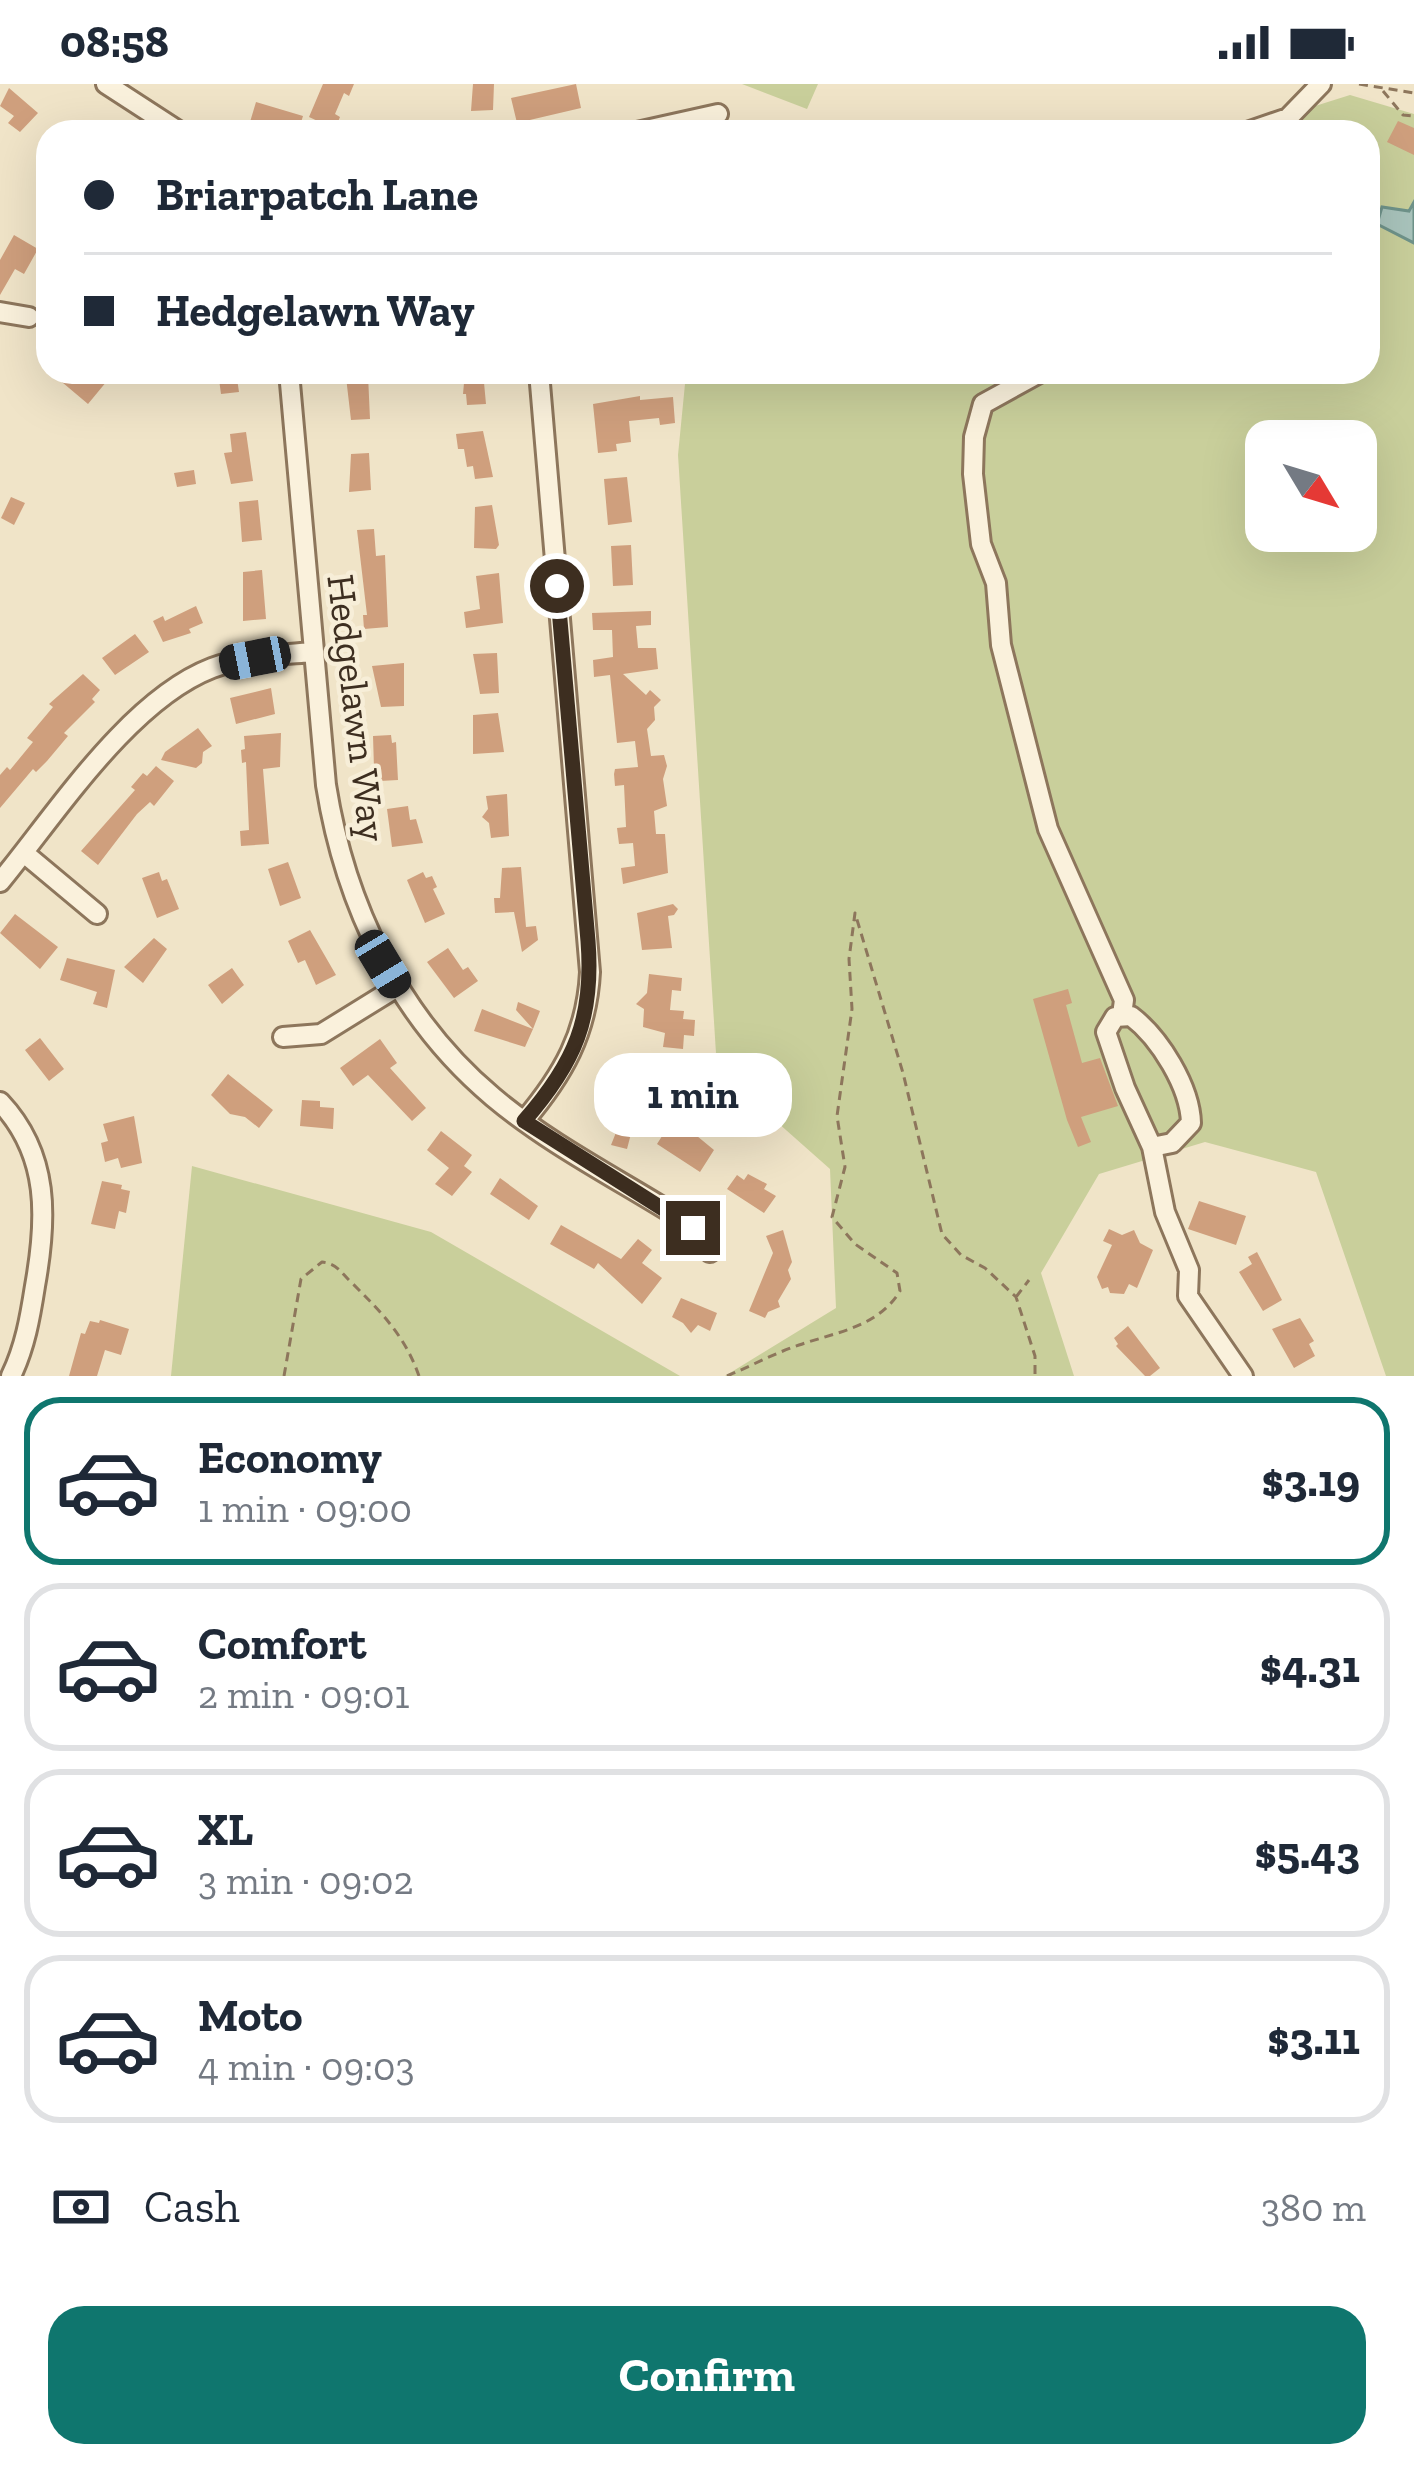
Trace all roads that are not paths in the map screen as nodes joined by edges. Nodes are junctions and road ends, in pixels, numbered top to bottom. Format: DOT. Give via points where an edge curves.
graph roads {
  1 [pos="106,84"];
  2 [pos="1321,84"];
  3 [pos="718,114"];
  4 [pos="159,120"];
  5 [pos="691,120"];
  6 [pos="1294,120"];
  7 [pos="0,312"];
  8 [pos="28,317"];
  9 [pos="290,384"];
  10 [pos="540,384"];
  11 [pos="1019,384"];
  12 [pos="312,652"];
  13 [pos="24,853"];
  14 [pos="0,882"];
  15 [pos="97,914"];
  16 [pos="398,987"];
  17 [pos="1122,1016"];
  18 [pos="284,1037"];
  19 [pos="0,1102"];
  20 [pos="524,1121"];
  21 [pos="1152,1148"];
  22 [pos="710,1252"];
  23 [pos="11,1376"];
  24 [pos="1243,1376"];
  1 -- 4 [label="street"];
  2 -- 6 [label="street"];
  3 -- 5 [label="street"];
  7 -- 8 [label="street"];
  9 -- 12 [label="street, Hedgelawn Way"];
  10 -- 20 [label="street" via="590,972 571,1057"];
  11 -- 17 [label="street" via="983,404 974,437 978,531 1042,811 1124,1000"];
  12 -- 13 [label="street" via="227,663 174,687 136,718"];
  12 -- 16 [label="street, Hedgelawn Way" via="333,832 364,925"];
  13 -- 14 [label="street"];
  13 -- 15 [label="street"];
  16 -- 18 [label="street" via="321,1034"];
  16 -- 20 [label="street, Hedgelawn Way" via="448,1053"];
  17 -- 21 [label="street" via="1106,1032"];
  17 -- 21 [label="street" via="1143,1025 1189,1102 1191,1123 1182,1135"];
  19 -- 23 [label="street" via="32,1149 44,1203 26,1335"];
  20 -- 22 [label="street, Hedgelawn Way" via="680,1218"];
  21 -- 24 [label="street" via="1165,1212 1189,1270 1188,1296"];
}
